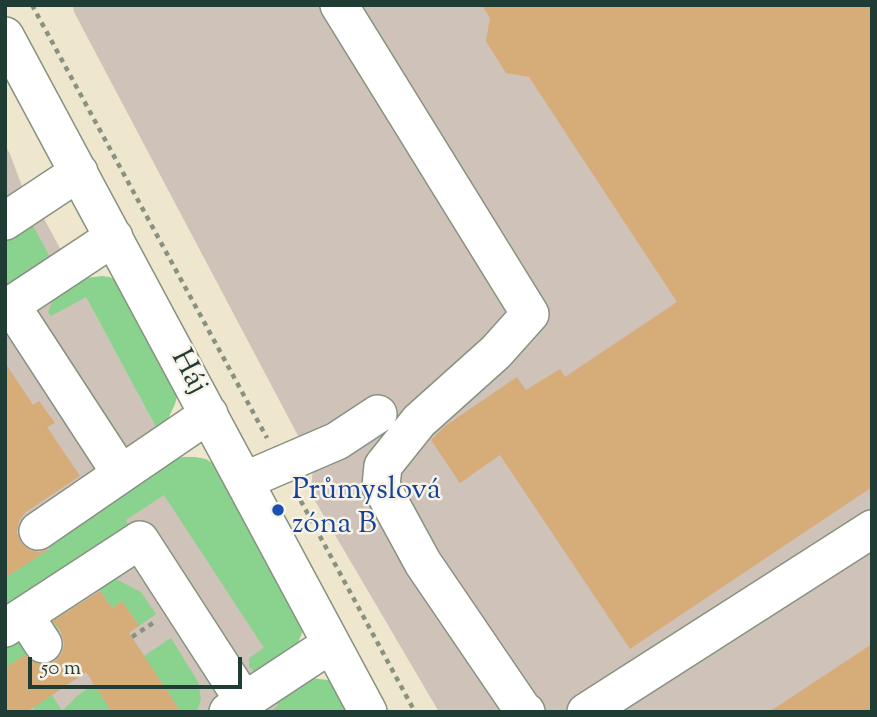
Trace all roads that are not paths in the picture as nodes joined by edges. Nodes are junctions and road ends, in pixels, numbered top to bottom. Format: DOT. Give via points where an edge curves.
graph roads {
  1 [pos="339,5"];
  2 [pos="5,36"];
  3 [pos="79,172"];
  4 [pos="5,221"];
  5 [pos="114,237"];
  6 [pos="8,307"];
  7 [pos="209,414"];
  8 [pos="378,414"];
  9 [pos="121,474"];
  10 [pos="244,481"];
  11 [pos="872,529"];
  12 [pos="38,531"];
  13 [pos="24,629"];
  14 [pos="331,644"];
  15 [pos="236,706"];
  16 [pos="368,712"];
  17 [pos="526,712"];
  18 [pos="586,712"];
  1 -- 17 [label="street" via="530,314 496,352 419,421 383,466 381,486 423,563"];
  2 -- 3 [label="street, Háj"];
  3 -- 4 [label="street"];
  3 -- 5 [label="street, Háj"];
  5 -- 6 [label="street"];
  5 -- 7 [label="street, Háj"];
  6 -- 9 [label="street"];
  7 -- 9 [label="street"];
  7 -- 10 [label="street, Háj"];
  8 -- 10 [label="street" via="337,441"];
  9 -- 12 [label="street"];
  10 -- 14 [label="street, Háj"];
  11 -- 18 [label="street"];
  13 -- 15 [label="street" via="88,574 140,540"];
  14 -- 15 [label="street"];
  14 -- 16 [label="street, Háj"];
}
